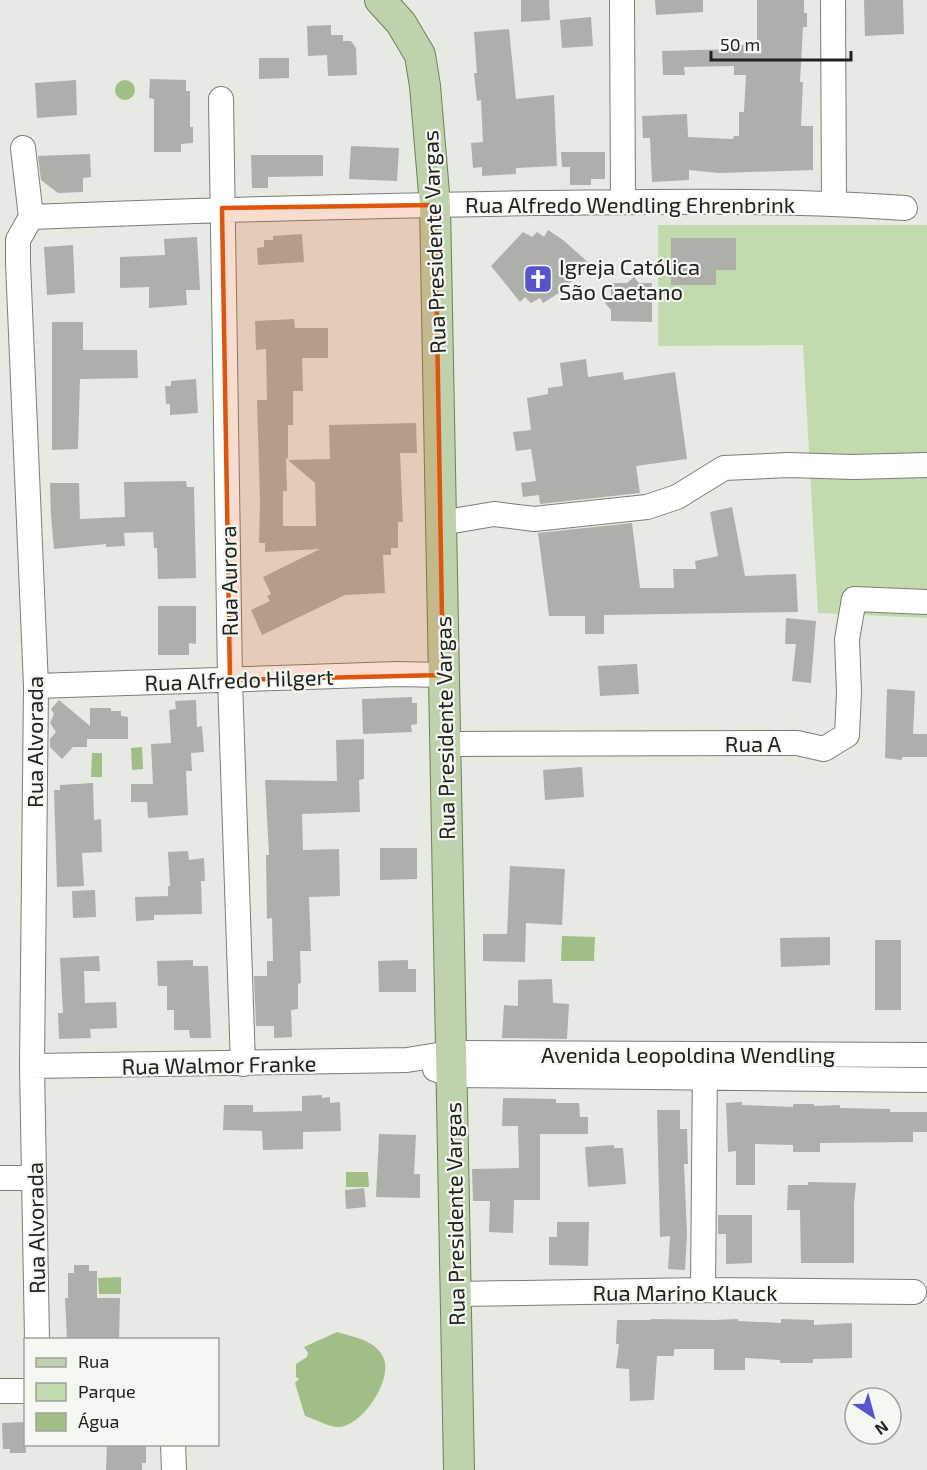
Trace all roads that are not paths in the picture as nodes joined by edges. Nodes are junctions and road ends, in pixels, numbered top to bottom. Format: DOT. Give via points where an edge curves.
graph roads {
  1 [pos="380,0"];
  2 [pos="622,0"];
  3 [pos="833,0"];
  4 [pos="221,99"];
  5 [pos="23,148"];
  6 [pos="623,202"];
  7 [pos="834,203"];
  8 [pos="435,205"];
  9 [pos="222,208"];
  10 [pos="905,208"];
  11 [pos="31,217"];
  12 [pos="927,465"];
  13 [pos="441,522"];
  14 [pos="927,602"];
  15 [pos="443,675"];
  16 [pos="230,680"];
  17 [pos="36,686"];
  18 [pos="444,744"];
  19 [pos="927,1055"];
  20 [pos="243,1064"];
  21 [pos="450,1064"];
  22 [pos="705,1065"];
  23 [pos="32,1066"];
  24 [pos="927,1080"];
  25 [pos="0,1178"];
  26 [pos="33,1178"];
  27 [pos="703,1290"];
  28 [pos="914,1292"];
  29 [pos="456,1294"];
  30 [pos="37,1338"];
  31 [pos="0,1391"];
  32 [pos="24,1391"];
  33 [pos="173,1446"];
  34 [pos="174,1470"];
  35 [pos="459,1470"];
  1 -- 8 [label="main road, Rua Presidente Vargas" via="401,23 420,55"];
  2 -- 6 [label="street"];
  3 -- 7 [label="street"];
  4 -- 9 [label="street, Rua Aurora"];
  5 -- 11 [label="street"];
  6 -- 7 [label="street, Rua Alfredo Wendling Ehrenbrink"];
  6 -- 8 [label="street, Rua Alfredo Wendling Ehrenbrink"];
  7 -- 10 [label="street, Rua Alfredo Wendling Ehrenbrink"];
  8 -- 9 [label="street, Rua Alfredo Wendling Ehrenbrink"];
  8 -- 13 [label="main road, Rua Presidente Vargas"];
  9 -- 11 [label="street, Rua Alfredo Wendling Ehrenbrink"];
  9 -- 16 [label="street, Rua Aurora"];
  11 -- 17 [label="street, Rua Alvorada" via="18,240 18,263"];
  12 -- 13 [label="street" via="724,468 677,497 647,507 534,519 494,514"];
  13 -- 15 [label="main road, Rua Presidente Vargas"];
  14 -- 18 [label="street, Rua A" via="854,599 846,639 847,735 825,750 797,743"];
  15 -- 16 [label="street, Rua Alfredo Hilgert"];
  15 -- 18 [label="main road, Rua Presidente Vargas"];
  16 -- 17 [label="street, Rua Alfredo Hilgert"];
  16 -- 20 [label="street, Rua Aurora"];
  17 -- 23 [label="street, Rua Alvorada"];
  18 -- 21 [label="main road, Rua Presidente Vargas"];
  19 -- 22 [label="street, Avenida Leopoldina Wendling"];
  20 -- 21 [label="street, Rua Walmor Franke" via="407,1060"];
  20 -- 23 [label="street, Rua Walmor Franke"];
  21 -- 22 [label="street, Avenida Leopoldina Wendling"];
  21 -- 29 [label="main road, Rua Presidente Vargas"];
  22 -- 24 [label="street, Avenida Leopoldina Wendling"];
  22 -- 27 [label="street"];
  23 -- 26 [label="street, Rua Alvorada"];
  25 -- 26 [label="street"];
  26 -- 30 [label="street, Rua Alvorada"];
  27 -- 28 [label="street, Rua Marino Klauck"];
  27 -- 29 [label="street, Rua Marino Klauck"];
  29 -- 35 [label="main road, Rua Presidente Vargas"];
  31 -- 32 [label="street"];
  33 -- 34 [label="street"];
}
